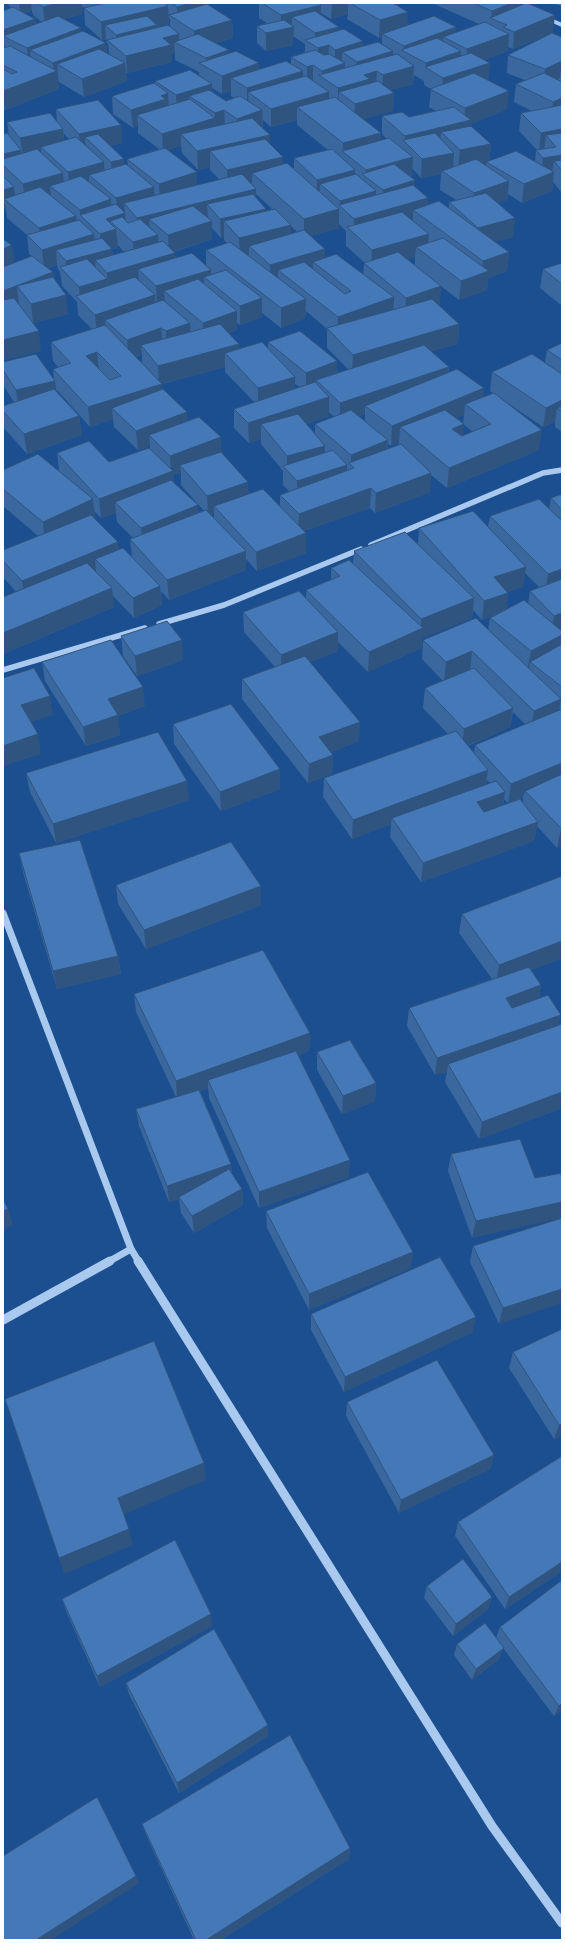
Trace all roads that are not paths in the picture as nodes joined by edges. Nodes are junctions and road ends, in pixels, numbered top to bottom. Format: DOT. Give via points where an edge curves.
graph roads {
  1 [pos="541,16"];
  2 [pos="562,25"];
  3 [pos="562,470"];
  4 [pos="3,670"];
  5 [pos="3,913"];
  6 [pos="131,1249"];
  7 [pos="3,1320"];
  8 [pos="562,1923"];
  1 -- 2 [label="street"];
  3 -- 4 [label="street" via="543,473 224,605"];
  5 -- 6 [label="street"];
  6 -- 7 [label="street"];
  6 -- 8 [label="street" via="492,1826"];
}
